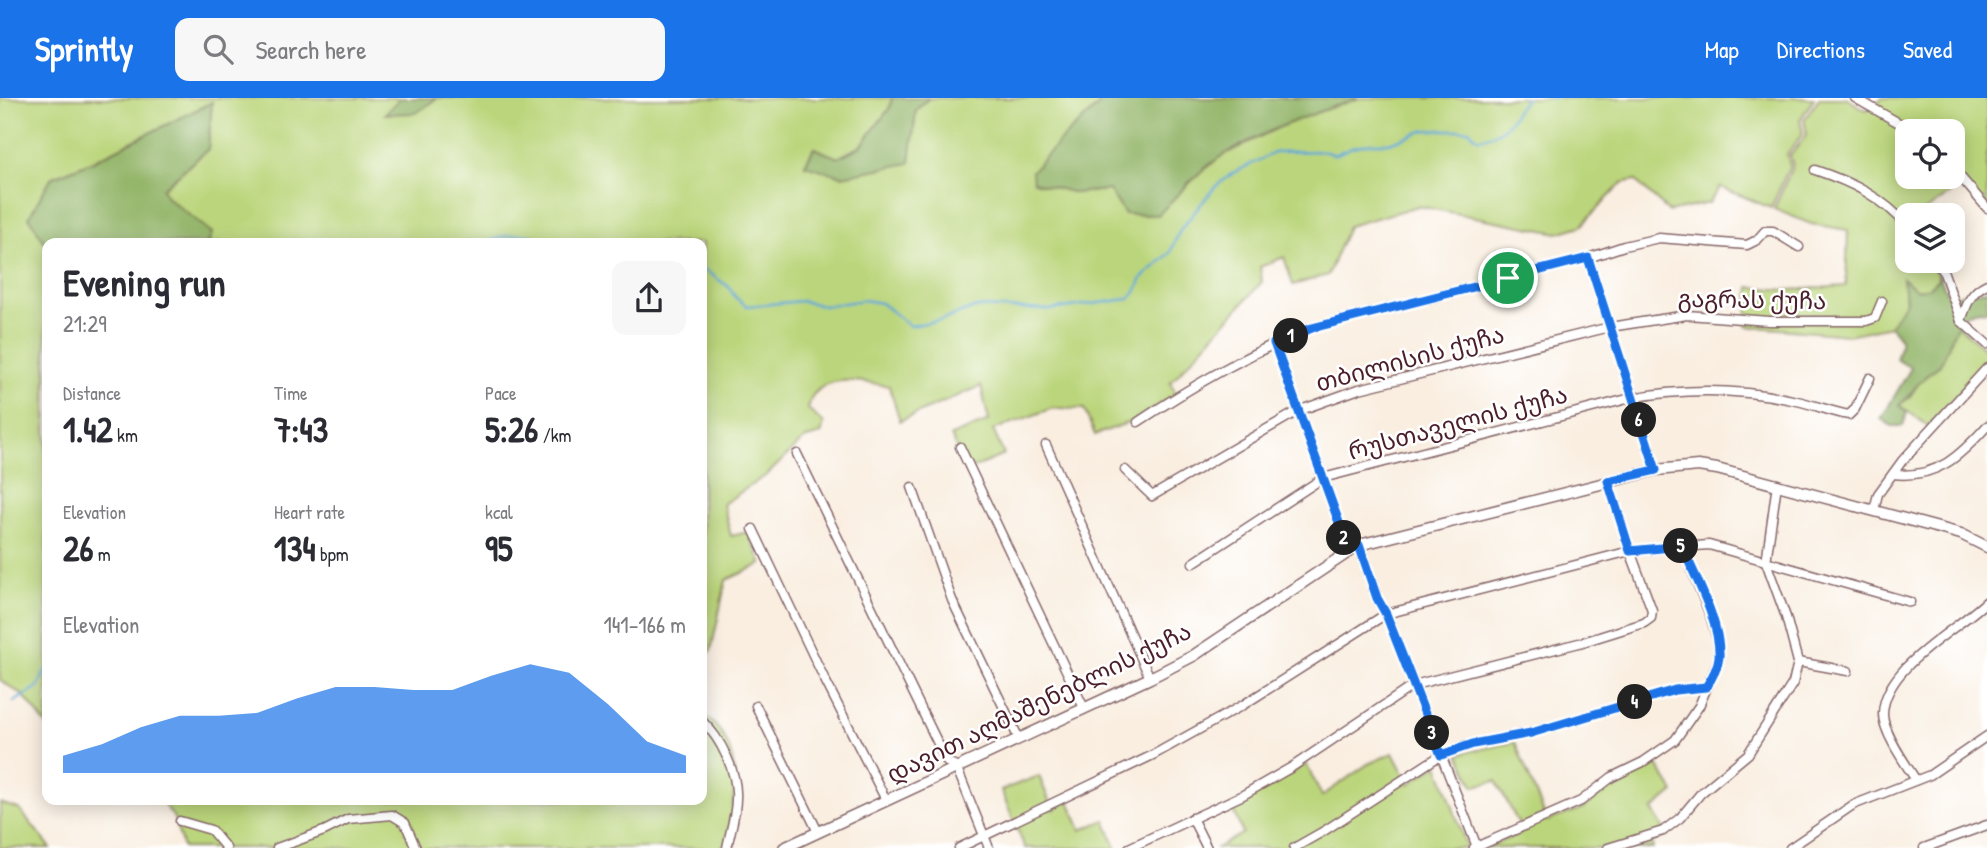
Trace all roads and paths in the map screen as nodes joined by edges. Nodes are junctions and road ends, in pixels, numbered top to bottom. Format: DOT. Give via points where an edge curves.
graph roads {
  1 [pos="1855,98"];
  2 [pos="1895,121"];
  3 [pos="1815,170"];
  4 [pos="1965,182"];
  5 [pos="1987,208"];
  6 [pos="1895,213"];
  7 [pos="1799,247"];
  8 [pos="1588,258"];
  9 [pos="1944,273"];
  10 [pos="1987,284"];
  11 [pos="1882,301"];
  12 [pos="1961,321"];
  13 [pos="1610,327"];
  14 [pos="1274,343"];
  15 [pos="1987,344"];
  16 [pos="1987,368"];
  17 [pos="1870,378"];
  18 [pos="1631,398"];
  19 [pos="1298,411"];
  20 [pos="1138,422"];
  21 [pos="1987,426"];
  22 [pos="1046,445"];
  23 [pos="960,447"];
  24 [pos="797,454"];
  25 [pos="1125,470"];
  26 [pos="1656,470"];
  27 [pos="1894,474"];
  28 [pos="1323,478"];
  29 [pos="1608,481"];
  30 [pos="1777,484"];
  31 [pos="912,487"];
  32 [pos="1874,510"];
  33 [pos="753,529"];
  34 [pos="1682,546"];
  35 [pos="1987,547"];
  36 [pos="1354,548"];
  37 [pos="1630,551"];
  38 [pos="1766,562"];
  39 [pos="1193,563"];
  40 [pos="1987,601"];
  41 [pos="1910,602"];
  42 [pos="1386,614"];
  43 [pos="1798,662"];
  44 [pos="1848,671"];
  45 [pos="1150,678"];
  46 [pos="1414,685"];
  47 [pos="1706,687"];
  48 [pos="756,706"];
  49 [pos="1084,708"];
  50 [pos="707,726"];
  51 [pos="1987,736"];
  52 [pos="1019,739"];
  53 [pos="1441,755"];
  54 [pos="956,766"];
  55 [pos="1916,780"];
  56 [pos="886,800"];
  57 [pos="1192,818"];
  58 [pos="180,821"];
  59 [pos="1987,825"];
  60 [pos="818,832"];
  61 [pos="985,836"];
  62 [pos="226,848"];
  63 [pos="277,848"];
  64 [pos="416,848"];
  65 [pos="727,848"];
  66 [pos="783,848"];
  67 [pos="959,848"];
  68 [pos="989,848"];
  69 [pos="1129,848"];
  70 [pos="1207,848"];
  71 [pos="1294,848"];
  72 [pos="1476,848"];
  73 [pos="1608,848"];
  74 [pos="1790,848"];
  75 [pos="1924,848"];
  1 -- 2 [label="street"];
  3 -- 6 [label="street" via="1863,189"];
  4 -- 5 [label="street"];
  7 -- 8 [label="street" via="1765,230 1747,245 1659,238"];
  8 -- 13 [label="street"];
  8 -- 14 [label="street" via="1312,328"];
  9 -- 12 [label="street"];
  10 -- 12 [label="street" via="1975,290"];
  11 -- 13 [label="street, გაგრას ქუჩა" via="1875,318 1866,321 1769,321 1687,314"];
  12 -- 15 [label="street"];
  13 -- 18 [label="street"];
  13 -- 19 [label="street, თბილისის ქუჩა" via="1359,388"];
  14 -- 19 [label="street"];
  14 -- 20 [label="street" via="1199,382"];
  16 -- 27 [label="street"];
  17 -- 18 [label="street, რუსთაველის ქუჩა" via="1849,415 1797,401 1728,391"];
  18 -- 26 [label="street"];
  18 -- 28 [label="street, რუსთაველის ქუჩა"];
  19 -- 25 [label="street, თბილისის ქუჩა" via="1152,496"];
  19 -- 28 [label="street"];
  21 -- 27 [label="street" via="1960,455 1934,470"];
  22 -- 45 [label="street"];
  23 -- 49 [label="street"];
  24 -- 54 [label="street" via="947,762"];
  26 -- 29 [label="street, დავით აღმაშენებლის ქუჩა"];
  26 -- 30 [label="street, დავით აღმაშენებლის ქუჩა" via="1698,466"];
  27 -- 32 [label="street" via="1878,494"];
  28 -- 36 [label="street"];
  28 -- 39 [label="street, რუსთაველის ქუჩა"];
  29 -- 36 [label="street, დავით აღმაშენებლის ქუჩა"];
  29 -- 37 [label="street"];
  30 -- 32 [label="street, დავით აღმაშენებლის ქუჩა"];
  30 -- 38 [label="street"];
  31 -- 52 [label="street" via="953,600"];
  32 -- 35 [label="street, დავით აღმაშენებლის ქუჩა" via="1961,534"];
  33 -- 56 [label="street"];
  34 -- 37 [label="street"];
  34 -- 38 [label="street" via="1709,545"];
  34 -- 47 [label="street" via="1718,642 1719,659"];
  36 -- 42 [label="street"];
  36 -- 45 [label="street, დავით აღმაშენებლის ქუჩა" via="1192,656"];
  37 -- 42 [label="street"];
  37 -- 46 [label="street" via="1652,610 1644,623"];
  38 -- 41 [label="street"];
  38 -- 43 [label="street"];
  40 -- 55 [label="street" via="1904,669 1890,688 1882,715 1894,746"];
  42 -- 46 [label="street"];
  42 -- 61 [label="street" via="1243,705 1153,755"];
  43 -- 44 [label="street"];
  43 -- 73 [label="street" via="1793,683 1748,754 1664,831"];
  45 -- 49 [label="street, დავით აღმაშენებლის ქუჩა"];
  46 -- 53 [label="street"];
  46 -- 57 [label="street" via="1292,767"];
  47 -- 53 [label="street" via="1675,690"];
  47 -- 72 [label="street" via="1699,706 1675,740 1612,777 1581,802"];
  48 -- 60 [label="street"];
  49 -- 52 [label="street, დავით აღმაშენებლის ქუჩა"];
  50 -- 65 [label="street" via="728,758 737,798"];
  51 -- 55 [label="street"];
  52 -- 54 [label="street, დავით აღმაშენებლის ქუჩა"];
  53 -- 71 [label="street"];
  53 -- 72 [label="street"];
  54 -- 56 [label="street, დავით აღმაშენებლის ქუჩა"];
  54 -- 61 [label="street"];
  55 -- 74 [label="street" via="1853,805"];
  56 -- 60 [label="street, დავით აღმაშენებლის ქუჩა"];
  57 -- 69 [label="street"];
  57 -- 70 [label="street"];
  58 -- 62 [label="street" via="211,830"];
  59 -- 75 [label="street"];
  60 -- 66 [label="street, დავით აღმაშენებლის ქუჩა"];
  61 -- 67 [label="street"];
  61 -- 68 [label="street"];
  63 -- 64 [label="street" via="348,819 392,815 405,823"];
}
